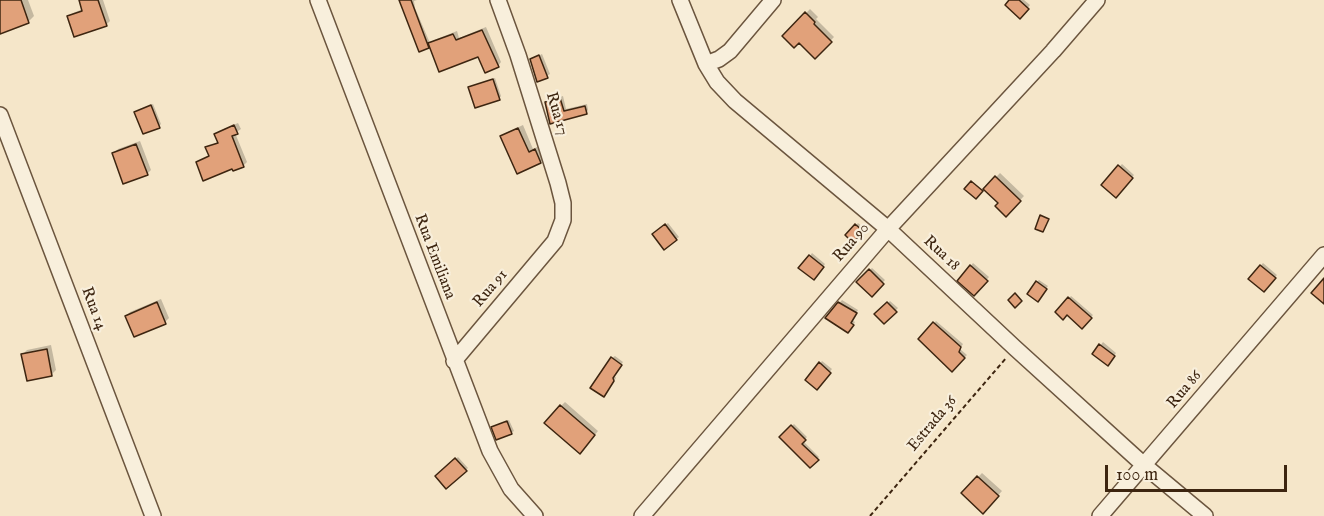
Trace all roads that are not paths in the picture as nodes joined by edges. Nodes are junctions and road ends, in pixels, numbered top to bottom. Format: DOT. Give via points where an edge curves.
graph roads {
  1 [pos="318,0"];
  2 [pos="498,0"];
  3 [pos="680,0"];
  4 [pos="773,0"];
  5 [pos="1097,0"];
  6 [pos="706,64"];
  7 [pos="0,115"];
  8 [pos="888,229"];
  9 [pos="555,241"];
  10 [pos="1324,255"];
  11 [pos="454,361"];
  12 [pos="1145,466"];
  13 [pos="153,516"];
  14 [pos="535,516"];
  15 [pos="642,516"];
  16 [pos="1100,516"];
  17 [pos="1205,516"];
  1 -- 11 [label="street, Rua Emiliana"];
  2 -- 9 [label="street, Rua 17" via="560,193 563,220"];
  3 -- 6 [label="street, Rua 18"];
  4 -- 6 [label="street" via="730,51"];
  5 -- 8 [label="street, Rua 90"];
  6 -- 8 [label="street, Rua 18" via="735,101"];
  7 -- 13 [label="street, Rua 14"];
  8 -- 12 [label="street, Rua 18"];
  8 -- 15 [label="street, Rua 90"];
  9 -- 11 [label="street, Rua 91"];
  10 -- 12 [label="street, Rua 86"];
  11 -- 14 [label="street, Rua Emiliana" via="489,451 511,489"];
  12 -- 16 [label="street, Rua 86"];
  12 -- 17 [label="street, Rua 18"];
}
